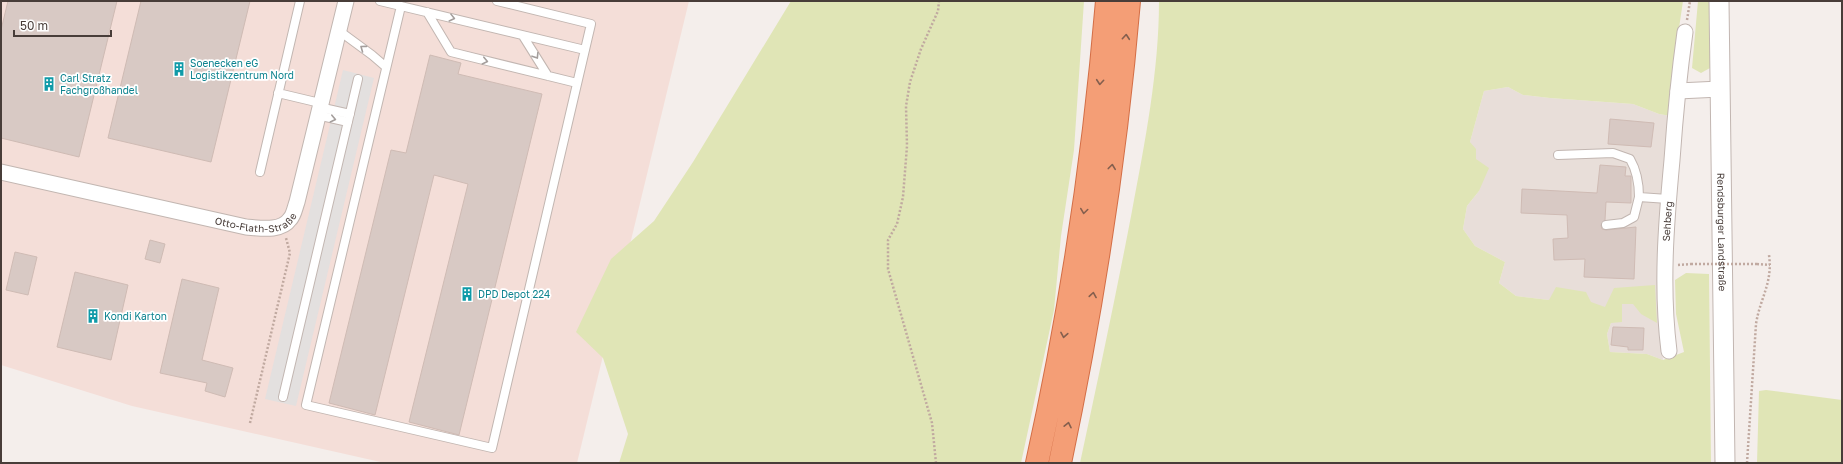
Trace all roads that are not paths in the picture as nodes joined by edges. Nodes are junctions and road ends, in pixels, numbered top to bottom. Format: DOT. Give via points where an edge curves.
graph roads {
  1 [pos="300,1"];
  2 [pos="346,1"];
  3 [pos="380,1"];
  4 [pos="498,1"];
  5 [pos="1107,1"];
  6 [pos="1129,1"];
  7 [pos="1719,1"];
  8 [pos="401,6"];
  9 [pos="427,12"];
  10 [pos="338,30"];
  11 [pos="1685,32"];
  12 [pos="523,36"];
  13 [pos="585,50"];
  14 [pos="386,67"];
  15 [pos="548,76"];
  16 [pos="358,79"];
  17 [pos="577,83"];
  18 [pos="1720,89"];
  19 [pos="1678,91"];
  20 [pos="278,93"];
  21 [pos="319,108"];
  22 [pos="349,118"];
  23 [pos="1558,155"];
  24 [pos="1,172"];
  25 [pos="260,172"];
  26 [pos="1639,197"];
  27 [pos="1668,199"];
  28 [pos="1606,225"];
  29 [pos="1669,351"];
  30 [pos="283,397"];
  31 [pos="1037,463"];
  32 [pos="1060,463"];
  33 [pos="1726,463"];
  1 -- 20 [label="lane"];
  2 -- 10 [label="street, Otto-Flath-Straße"];
  3 -- 8 [label="lane"];
  4 -- 13 [label="lane" via="591,24"];
  5 -- 31 [label="highway, one-way" via="1100,83 1078,255"];
  32 -- 6 [label="highway, one-way" via="1081,363 1103,231 1121,92"];
  7 -- 18 [label="street, Rendsburger Landstraße"];
  8 -- 9 [label="lane"];
  8 -- 14 [label="lane"];
  9 -- 12 [label="lane, one-way"];
  9 -- 15 [label="lane, one-way" via="451,52"];
  14 -- 10 [label="lane, one-way"];
  10 -- 21 [label="street, Otto-Flath-Straße"];
  11 -- 19 [label="street, Sehberg"];
  12 -- 13 [label="lane"];
  12 -- 15 [label="lane, one-way"];
  13 -- 17 [label="lane"];
  14 -- 17 [label="lane" via="306,405 492,448"];
  15 -- 17 [label="lane"];
  16 -- 22 [label="lane"];
  18 -- 19 [label="street"];
  18 -- 33 [label="street, Rendsburger Landstraße"];
  19 -- 27 [label="street, Sehberg"];
  20 -- 21 [label="lane"];
  20 -- 25 [label="lane"];
  21 -- 22 [label="lane"];
  21 -- 24 [label="street, Otto-Flath-Straße" via="297,202 290,219 282,227 246,227"];
  22 -- 30 [label="lane"];
  23 -- 26 [label="lane" via="1613,153 1630,159 1635,167"];
  26 -- 27 [label="lane"];
  26 -- 28 [label="lane" via="1634,217 1622,223"];
  27 -- 29 [label="street, Sehberg" via="1664,265"];
}
